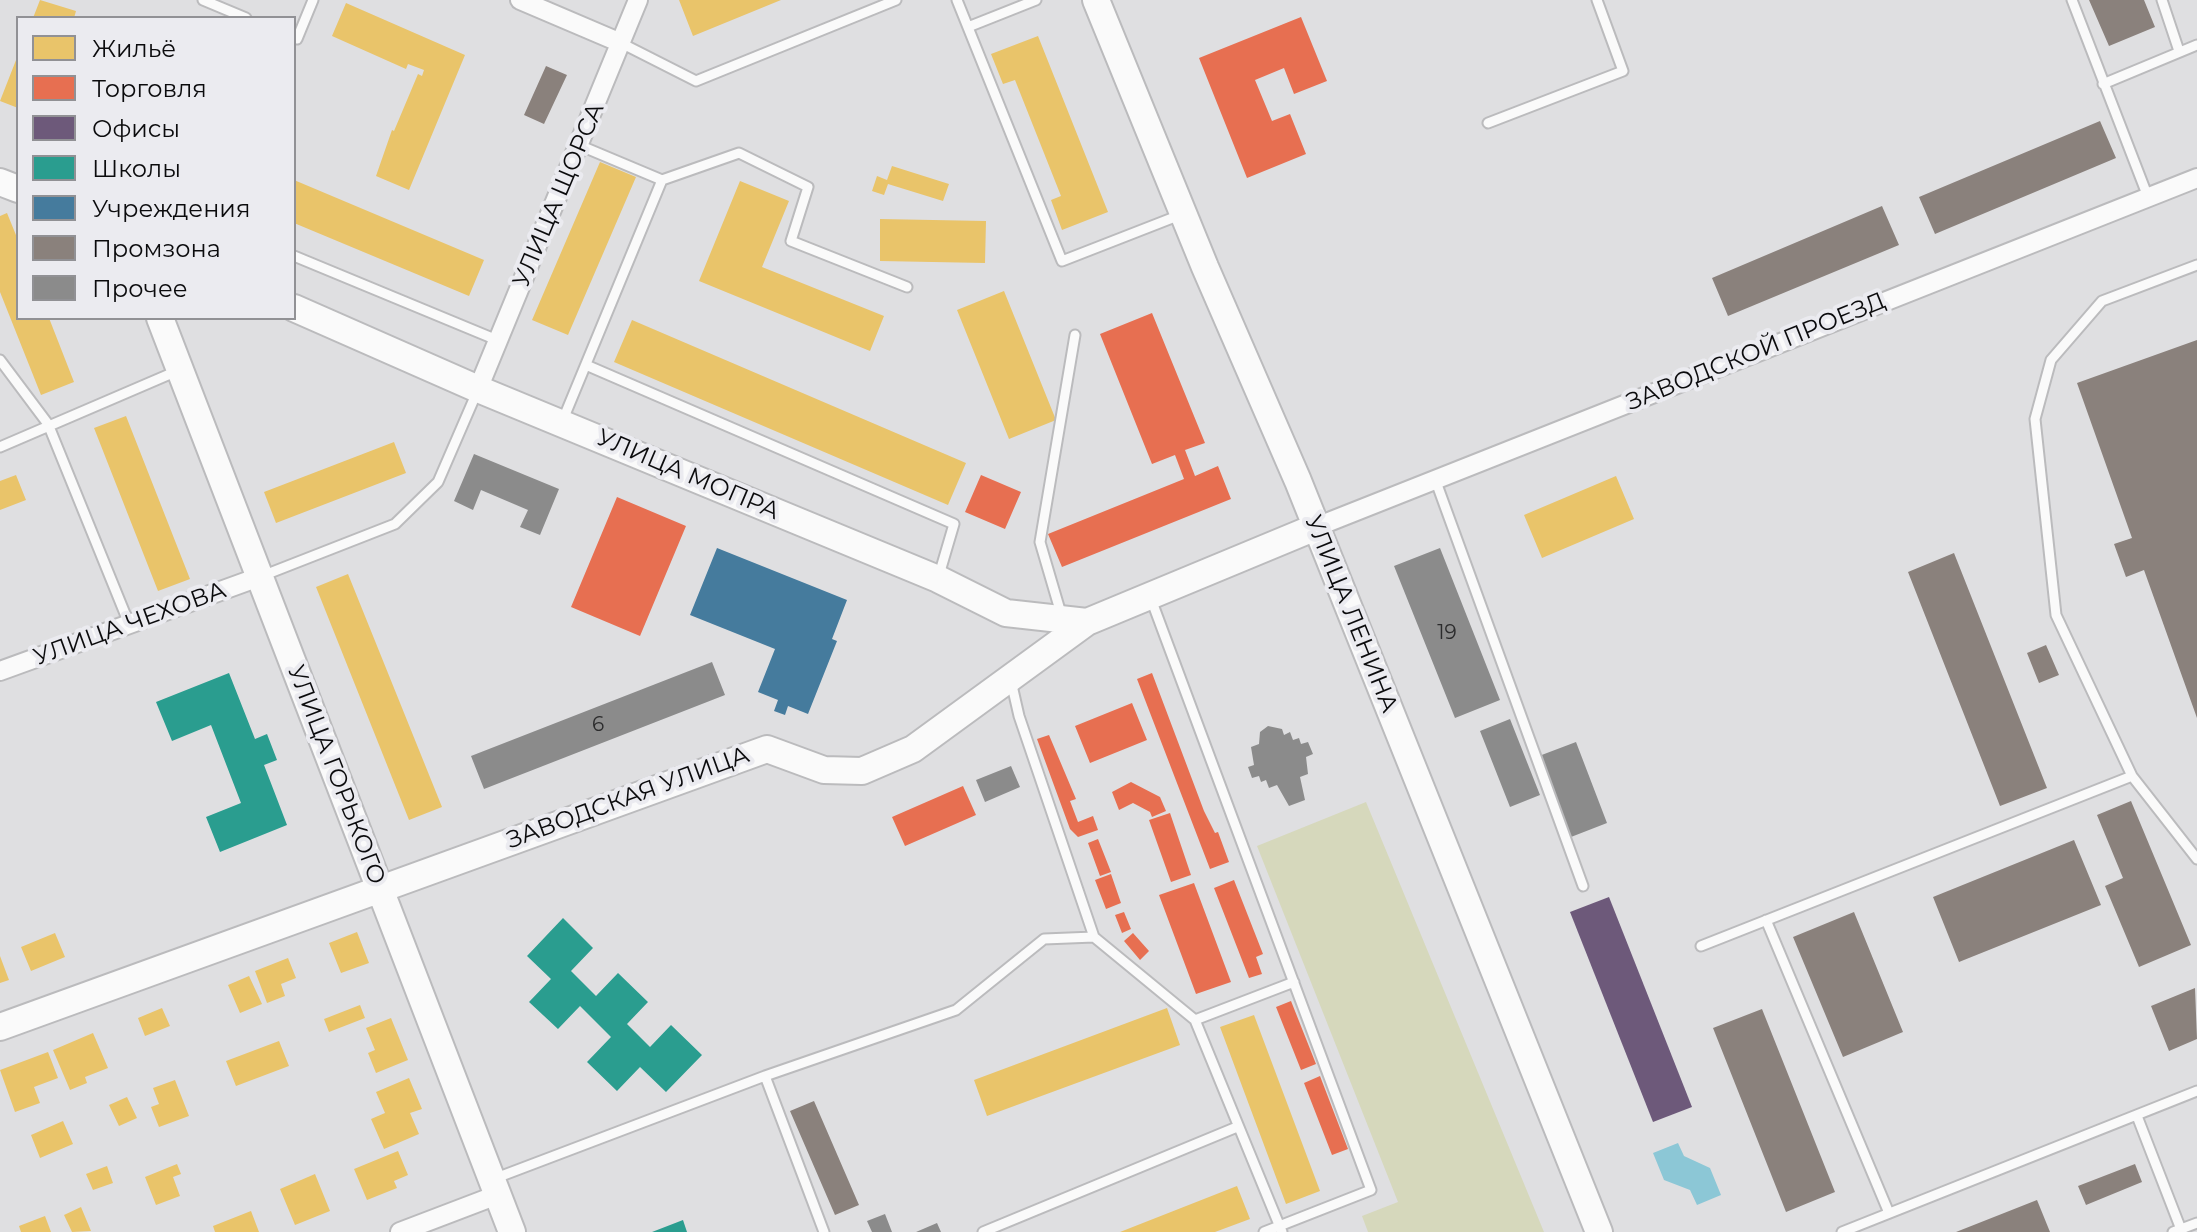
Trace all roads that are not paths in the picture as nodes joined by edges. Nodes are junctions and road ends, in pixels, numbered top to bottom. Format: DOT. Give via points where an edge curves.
graph roads {
  1 [pos="203,0"];
  2 [pos="313,0"];
  3 [pos="520,0"];
  4 [pos="638,0"];
  5 [pos="896,0"];
  6 [pos="957,0"];
  7 [pos="1036,0"];
  8 [pos="1096,0"];
  9 [pos="1597,0"];
  10 [pos="2072,0"];
  11 [pos="2162,0"];
  12 [pos="241,16"];
  13 [pos="968,27"];
  14 [pos="296,39"];
  15 [pos="621,43"];
  16 [pos="2197,45"];
  17 [pos="2179,51"];
  18 [pos="2103,84"];
  19 [pos="1488,123"];
  20 [pos="581,146"];
  21 [pos="2197,178"];
  22 [pos="662,180"];
  23 [pos="2148,197"];
  24 [pos="1183,214"];
  25 [pos="296,257"];
  26 [pos="2197,265"];
  27 [pos="907,287"];
  28 [pos="296,309"];
  29 [pos="161,320"];
  30 [pos="1075,335"];
  31 [pos="497,340"];
  32 [pos="0,360"];
  33 [pos="586,365"];
  34 [pos="180,370"];
  35 [pos="478,389"];
  36 [pos="562,422"];
  37 [pos="48,424"];
  38 [pos="0,447"];
  39 [pos="1435,479"];
  40 [pos="1316,527"];
  41 [pos="259,577"];
  42 [pos="938,579"];
  43 [pos="1150,596"];
  44 [pos="1074,620"];
  45 [pos="130,626"];
  46 [pos="0,671"];
  47 [pos="1011,681"];
  48 [pos="2132,776"];
  49 [pos="2197,859"];
  50 [pos="1583,886"];
  51 [pos="380,887"];
  52 [pos="1766,920"];
  53 [pos="1094,937"];
  54 [pos="1701,946"];
  55 [pos="1294,982"];
  56 [pos="1195,1020"];
  57 [pos="0,1027"];
  58 [pos="765,1076"];
  59 [pos="2197,1091"];
  60 [pos="2137,1116"];
  61 [pos="1237,1127"];
  62 [pos="494,1187"];
  63 [pos="1889,1213"];
  64 [pos="2197,1223"];
  65 [pos="1280,1229"];
  66 [pos="2179,1231"];
  67 [pos="400,1232"];
  68 [pos="512,1232"];
  69 [pos="824,1232"];
  70 [pos="983,1232"];
  71 [pos="1264,1232"];
  72 [pos="1599,1232"];
  73 [pos="1842,1232"];
  1 -- 12 [label="lane"];
  2 -- 14 [label="lane"];
  3 -- 15 [label="street"];
  4 -- 15 [label="street, УЛИЦА ЩОРСА"];
  5 -- 15 [label="lane" via="696,81"];
  6 -- 13 [label="lane"];
  7 -- 13 [label="lane"];
  8 -- 24 [label="street, УЛИЦА ЛЕНИНА"];
  9 -- 19 [label="lane" via="1623,71"];
  10 -- 18 [label="lane"];
  11 -- 17 [label="lane"];
  13 -- 24 [label="lane" via="1062,261"];
  15 -- 20 [label="street, УЛИЦА ЩОРСА"];
  16 -- 17 [label="lane"];
  17 -- 18 [label="lane"];
  18 -- 23 [label="lane"];
  20 -- 22 [label="lane"];
  20 -- 31 [label="street, УЛИЦА ЩОРСА"];
  21 -- 23 [label="street, ЗАВОДСКОЙ ПРОЕЗД"];
  22 -- 27 [label="lane" via="739,153 808,187 791,241"];
  22 -- 33 [label="lane"];
  23 -- 39 [label="street, ЗАВОДСКОЙ ПРОЕЗД"];
  24 -- 40 [label="street, УЛИЦА ЛЕНИНА"];
  25 -- 31 [label="lane"];
  26 -- 48 [label="lane" via="2102,301 2051,360 2035,419 2056,615"];
  28 -- 35 [label="street, УЛИЦА МОПРА"];
  29 -- 34 [label="street, УЛИЦА ГОРЬКОГО"];
  30 -- 44 [label="lane" via="1040,542"];
  31 -- 35 [label="street, УЛИЦА ЩОРСА"];
  32 -- 37 [label="lane"];
  33 -- 36 [label="lane"];
  33 -- 42 [label="lane" via="954,524"];
  34 -- 37 [label="lane"];
  34 -- 41 [label="street, УЛИЦА ГОРЬКОГО"];
  35 -- 36 [label="street, УЛИЦА МОПРА"];
  35 -- 41 [label="lane" via="438,482 395,524"];
  36 -- 42 [label="street, УЛИЦА МОПРА"];
  37 -- 38 [label="lane"];
  37 -- 45 [label="lane"];
  39 -- 40 [label="street, ЗАВОДСКОЙ ПРОЕЗД"];
  39 -- 50 [label="lane"];
  40 -- 43 [label="street, ЗАВОДСКАЯ УЛИЦА"];
  40 -- 72 [label="street, УЛИЦА ЛЕНИНА"];
  41 -- 45 [label="street, УЛИЦА ЧЕХОВА"];
  41 -- 51 [label="street, УЛИЦА ГОРЬКОГО" via="316,736"];
  42 -- 44 [label="street, УЛИЦА МОПРА" via="1006,613"];
  43 -- 44 [label="street, ЗАВОДСКАЯ УЛИЦА"];
  43 -- 55 [label="lane"];
  44 -- 47 [label="street, ЗАВОДСКАЯ УЛИЦА"];
  45 -- 46 [label="street, УЛИЦА ЧЕХОВА"];
  47 -- 51 [label="street, ЗАВОДСКАЯ УЛИЦА" via="913,749 862,771 824,770 767,749"];
  47 -- 53 [label="lane"];
  48 -- 49 [label="lane"];
  48 -- 52 [label="lane"];
  51 -- 57 [label="street, ЗАВОДСКАЯ УЛИЦА"];
  51 -- 62 [label="street, УЛИЦА ГОРЬКОГО"];
  52 -- 54 [label="lane"];
  52 -- 63 [label="lane"];
  53 -- 56 [label="lane"];
  53 -- 58 [label="lane" via="1044,939 956,1010"];
  55 -- 56 [label="lane"];
  55 -- 65 [label="lane" via="1371,1190"];
  56 -- 61 [label="lane"];
  58 -- 62 [label="lane"];
  58 -- 69 [label="lane"];
  59 -- 60 [label="lane"];
  60 -- 63 [label="lane"];
  60 -- 66 [label="lane"];
  61 -- 65 [label="lane"];
  61 -- 70 [label="lane"];
  62 -- 67 [label="street"];
  62 -- 68 [label="street, УЛИЦА ГОРЬКОГО"];
  63 -- 73 [label="lane"];
  64 -- 66 [label="lane"];
  65 -- 71 [label="lane"];
}
